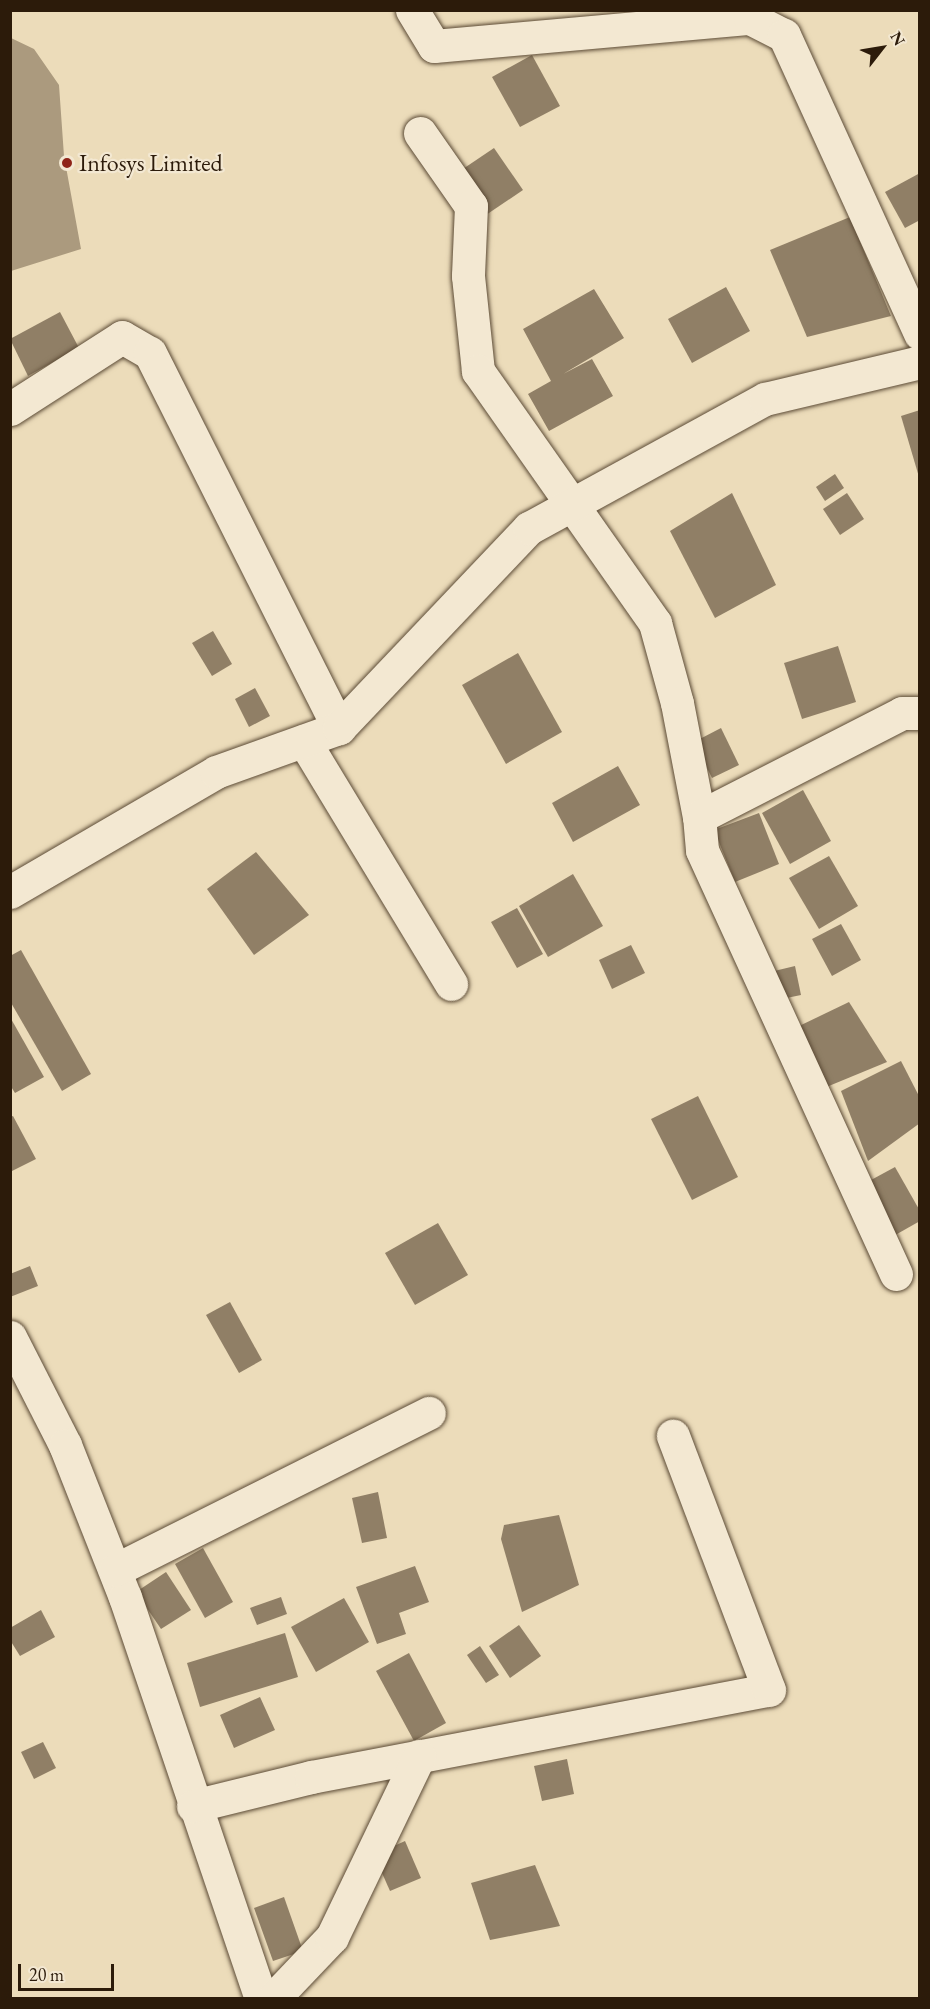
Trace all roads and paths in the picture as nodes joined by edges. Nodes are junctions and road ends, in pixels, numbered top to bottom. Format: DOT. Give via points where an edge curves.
graph roads {
  1 [pos="412,10"];
  2 [pos="750,14"];
  3 [pos="420,133"];
  4 [pos="920,333"];
  5 [pos="920,362"];
  6 [pos="10,409"];
  7 [pos="571,505"];
  8 [pos="920,712"];
  9 [pos="339,728"];
  10 [pos="304,741"];
  11 [pos="699,817"];
  12 [pos="10,892"];
  13 [pos="451,984"];
  14 [pos="896,1274"];
  15 [pos="10,1337"];
  16 [pos="429,1413"];
  17 [pos="673,1436"];
  18 [pos="114,1570"];
  19 [pos="419,1756"];
  20 [pos="193,1806"];
  21 [pos="261,1998"];
  22 [pos="274,1998"];
  1 -- 2 [label="street" via="434,46"];
  2 -- 4 [label="street" via="784,35"];
  3 -- 7 [label="street" via="471,207 468,276 478,371"];
  5 -- 7 [label="street" via="765,399"];
  6 -- 9 [label="street" via="122,337 150,353"];
  7 -- 9 [label="street" via="529,528"];
  7 -- 11 [label="street" via="655,623 677,703"];
  8 -- 11 [label="street" via="902,712"];
  9 -- 10 [label="street"];
  10 -- 12 [label="street" via="216,772"];
  10 -- 13 [label="street"];
  11 -- 14 [label="street" via="702,849"];
  15 -- 18 [label="street" via="66,1445"];
  16 -- 18 [label="street"];
  17 -- 19 [label="street" via="769,1690"];
  18 -- 20 [label="street" via="164,1706"];
  19 -- 20 [label="street"];
  19 -- 22 [label="street" via="332,1937"];
  20 -- 21 [label="street"];
}
